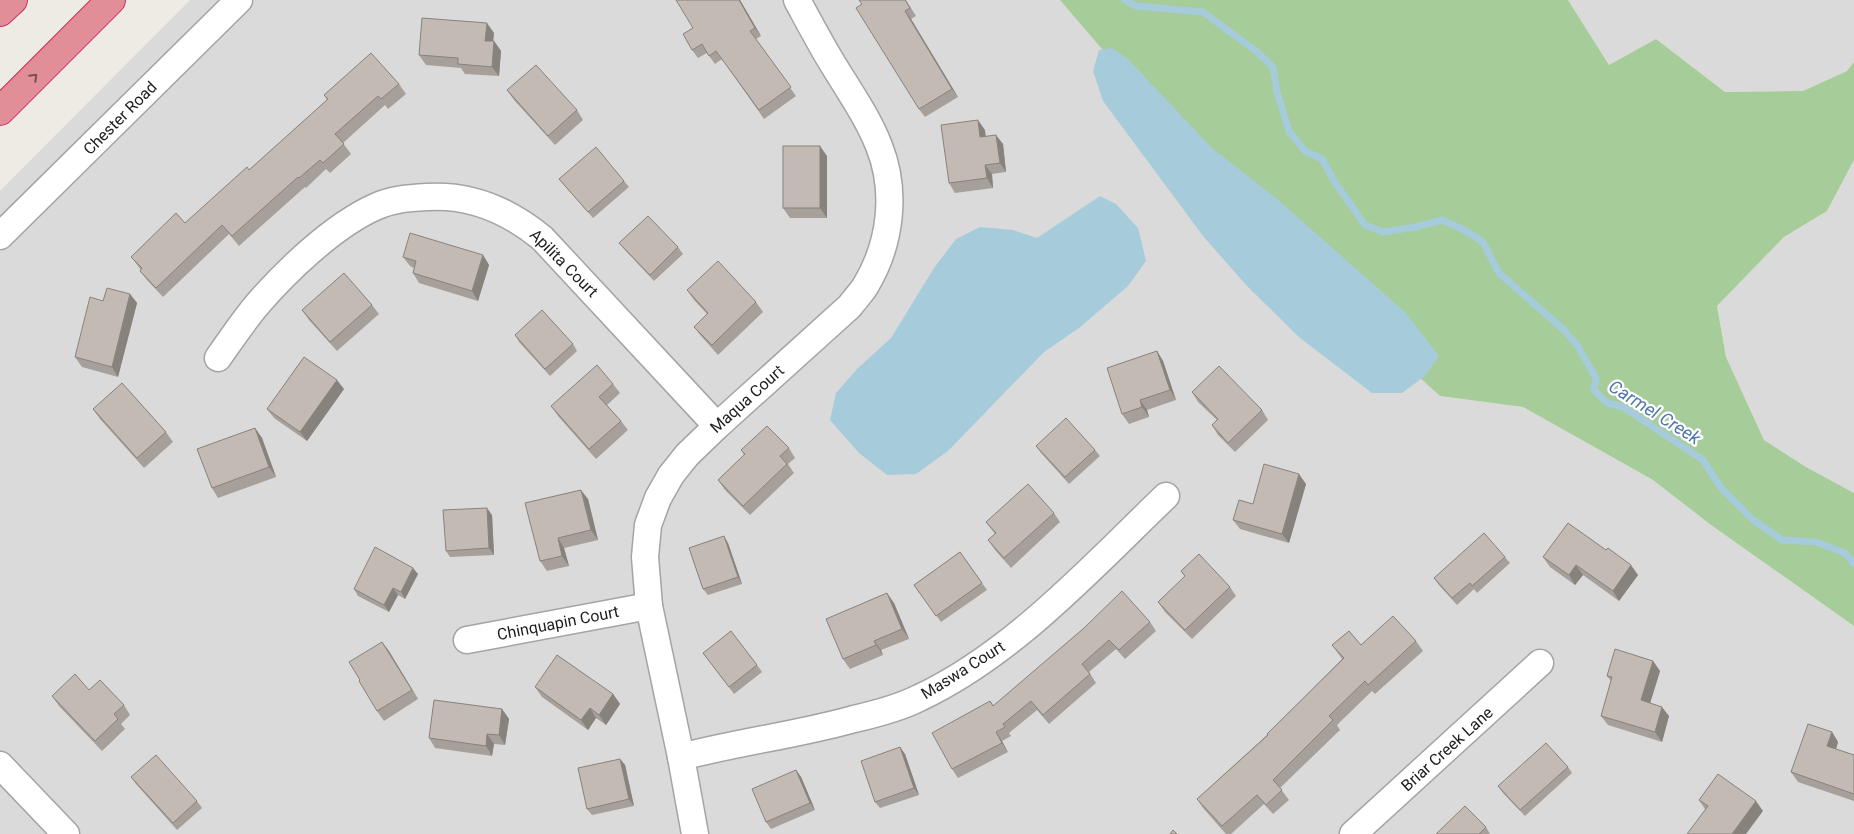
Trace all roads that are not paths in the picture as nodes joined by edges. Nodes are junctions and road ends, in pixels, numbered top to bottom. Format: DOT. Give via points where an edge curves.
graph roads {
  1 [pos="13,0"];
  2 [pos="111,0"];
  3 [pos="239,0"];
  4 [pos="797,0"];
  5 [pos="0,12"];
  6 [pos="0,111"];
  7 [pos="0,236"];
  8 [pos="218,358"];
  9 [pos="717,426"];
  10 [pos="1166,496"];
  11 [pos="649,606"];
  12 [pos="467,640"];
  13 [pos="1540,663"];
  14 [pos="681,757"];
  15 [pos="0,766"];
  16 [pos="66,834"];
  17 [pos="695,834"];
  18 [pos="1353,834"];
  1 -- 5 [label="highway"];
  6 -- 2 [label="highway, one-way"];
  3 -- 7 [label="street, Chester Road"];
  4 -- 9 [label="street, Maqua Court" via="880,147 890,208 886,234 879,258 850,306"];
  8 -- 9 [label="street, Apilita Court" via="278,282 346,223 376,206 404,198 458,198 510,215 542,238"];
  9 -- 11 [label="street, Maqua Court" via="687,455 658,498 648,525 645,557"];
  10 -- 14 [label="street, Maswa Court" via="1041,616 994,654 918,699 812,731"];
  11 -- 12 [label="street, Chinquapin Court"];
  11 -- 14 [label="street, Maqua Court"];
  13 -- 18 [label="street, Briar Creek Lane"];
  14 -- 17 [label="street, Maqua Court"];
  15 -- 16 [label="street"];
}
